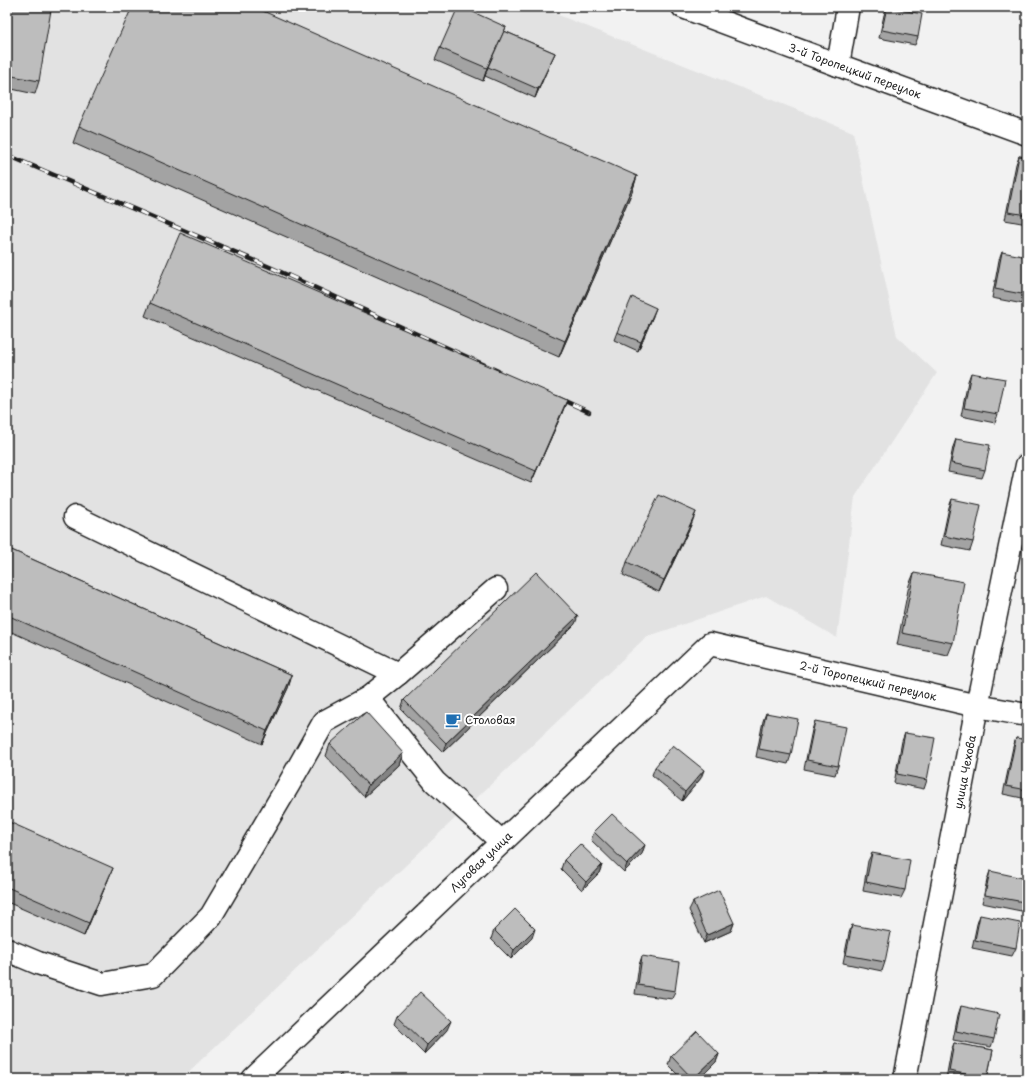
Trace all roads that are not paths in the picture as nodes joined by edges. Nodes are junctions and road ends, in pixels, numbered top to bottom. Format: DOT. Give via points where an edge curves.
graph roads {
  1 [pos="683,7"];
  2 [pos="848,7"];
  3 [pos="838,66"];
  4 [pos="1027,134"];
  5 [pos="1027,465"];
  6 [pos="75,517"];
  7 [pos="496,589"];
  8 [pos="710,644"];
  9 [pos="398,674"];
  10 [pos="368,698"];
  11 [pos="977,706"];
  12 [pos="1027,715"];
  13 [pos="502,842"];
  14 [pos="7,950"];
  15 [pos="253,1079"];
  16 [pos="905,1079"];
  1 -- 3 [label="street, 3-й Торопецкий переулок"];
  2 -- 3 [label="street"];
  3 -- 4 [label="street, 3-й Торопецкий переулок"];
  5 -- 11 [label="street, улица Чехова"];
  6 -- 9 [label="street"];
  7 -- 9 [label="street"];
  8 -- 11 [label="street, 2-й Торопецкий переулок"];
  8 -- 13 [label="street, Луговая улица"];
  9 -- 10 [label="street"];
  10 -- 13 [label="street" via="435,782"];
  10 -- 14 [label="street" via="324,722 211,916 154,975 102,984"];
  11 -- 12 [label="street, 2-й Торопецкий переулок"];
  11 -- 16 [label="street, улица Чехова"];
  13 -- 15 [label="street, Луговая улица"];
}
